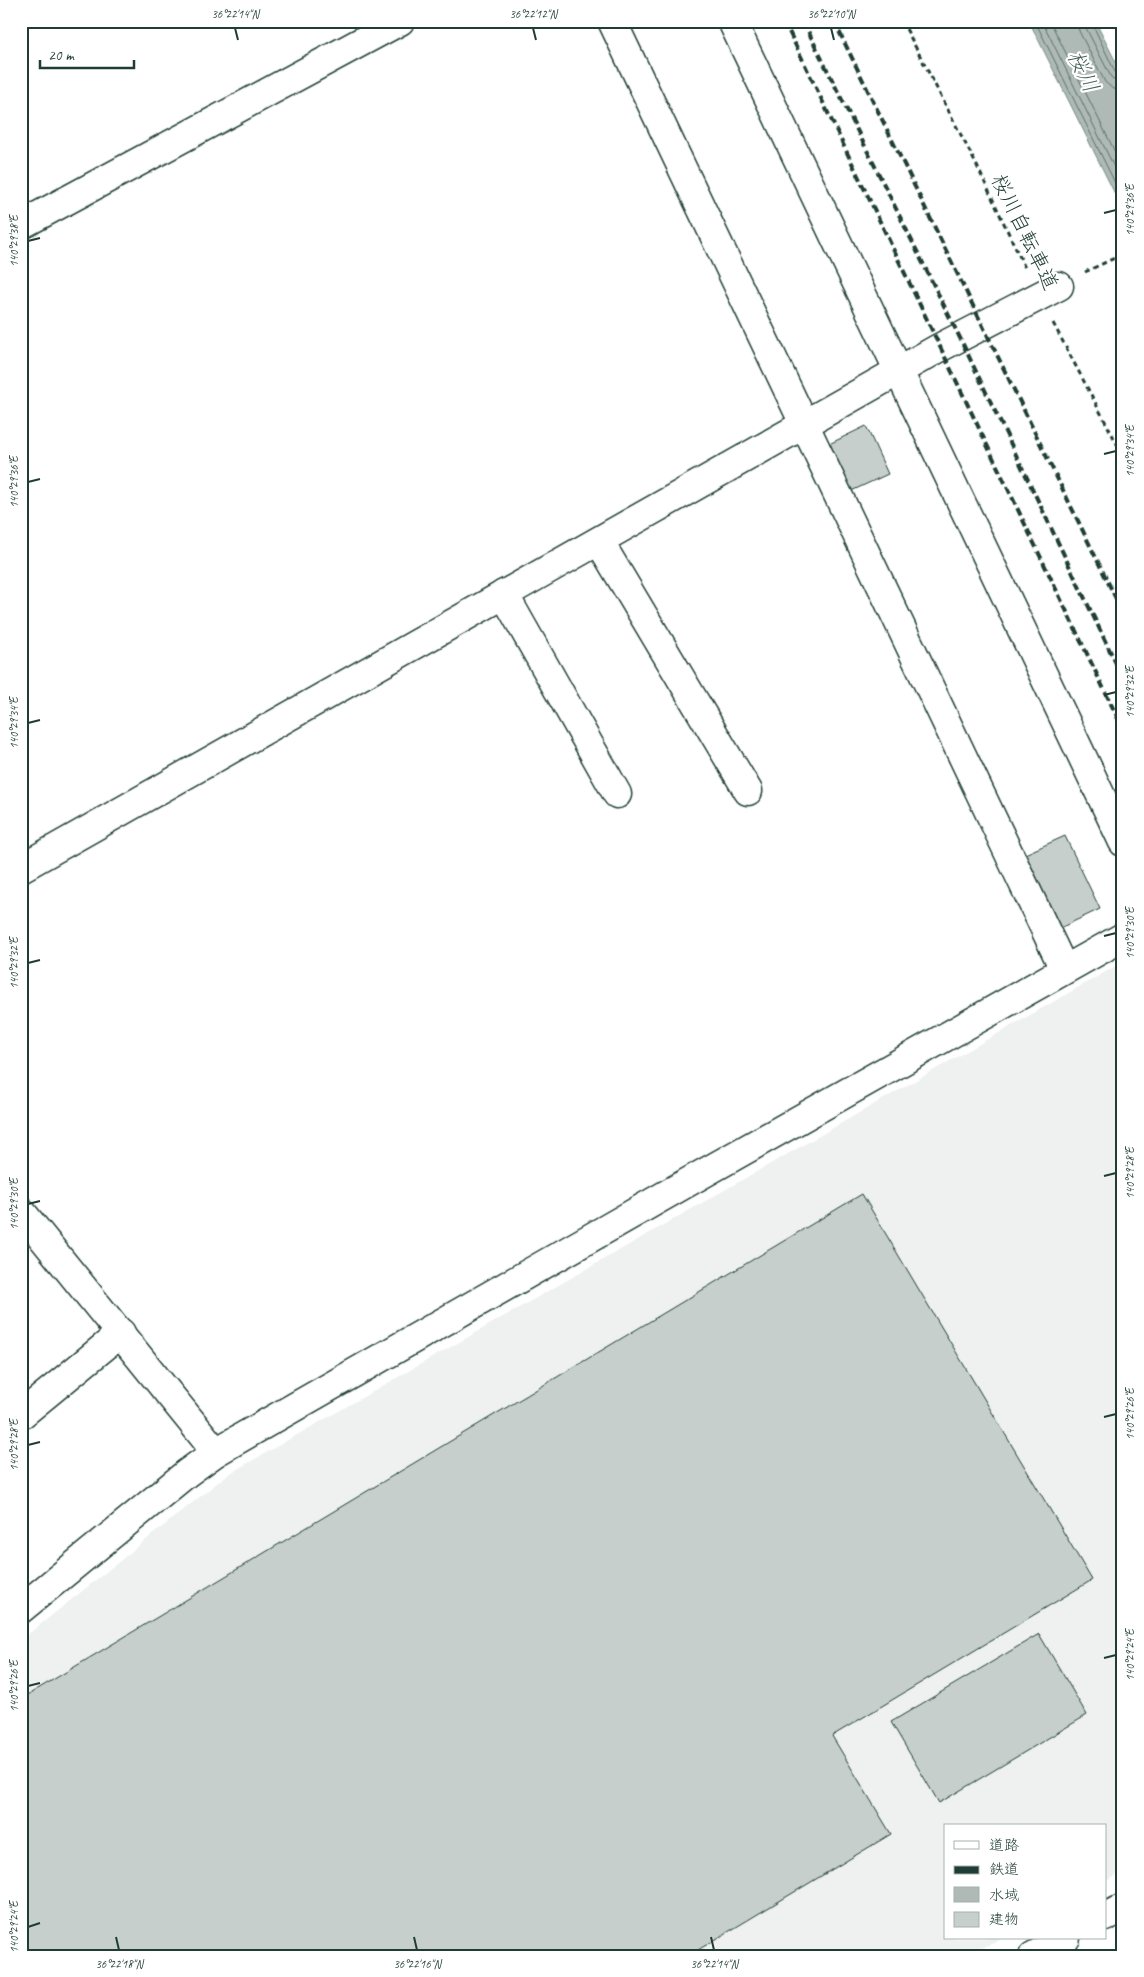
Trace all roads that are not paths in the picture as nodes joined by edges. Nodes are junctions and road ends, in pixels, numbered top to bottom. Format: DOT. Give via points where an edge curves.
graph roads {
  1 [pos="400,21"];
  2 [pos="612,21"];
  3 [pos="732,21"];
  4 [pos="21,225"];
  5 [pos="1049,291"];
  6 [pos="899,371"];
  7 [pos="804,425"];
  8 [pos="599,541"];
  9 [pos="504,594"];
  10 [pos="748,791"];
  11 [pos="617,794"];
  12 [pos="1123,842"];
  13 [pos="21,868"];
  14 [pos="1123,938"];
  15 [pos="1064,969"];
  16 [pos="21,1211"];
  17 [pos="121,1333"];
  18 [pos="21,1415"];
  19 [pos="216,1452"];
  20 [pos="21,1610"];
  21 [pos="1123,1908"];
  22 [pos="1106,1916"];
  23 [pos="1062,1940"];
  24 [pos="1033,1956"];
  1 -- 4 [label="street"];
  2 -- 7 [label="street"];
  3 -- 6 [label="street"];
  5 -- 6 [label="street"];
  6 -- 7 [label="street"];
  6 -- 12 [label="street"];
  7 -- 8 [label="street"];
  7 -- 15 [label="street"];
  8 -- 9 [label="street"];
  8 -- 10 [label="street"];
  9 -- 11 [label="street"];
  9 -- 13 [label="street"];
  14 -- 15 [label="street"];
  15 -- 19 [label="street"];
  16 -- 17 [label="street"];
  17 -- 18 [label="street"];
  17 -- 19 [label="street"];
  19 -- 20 [label="street"];
  21 -- 22 [label="street"];
  23 -- 24 [label="street"];
}
